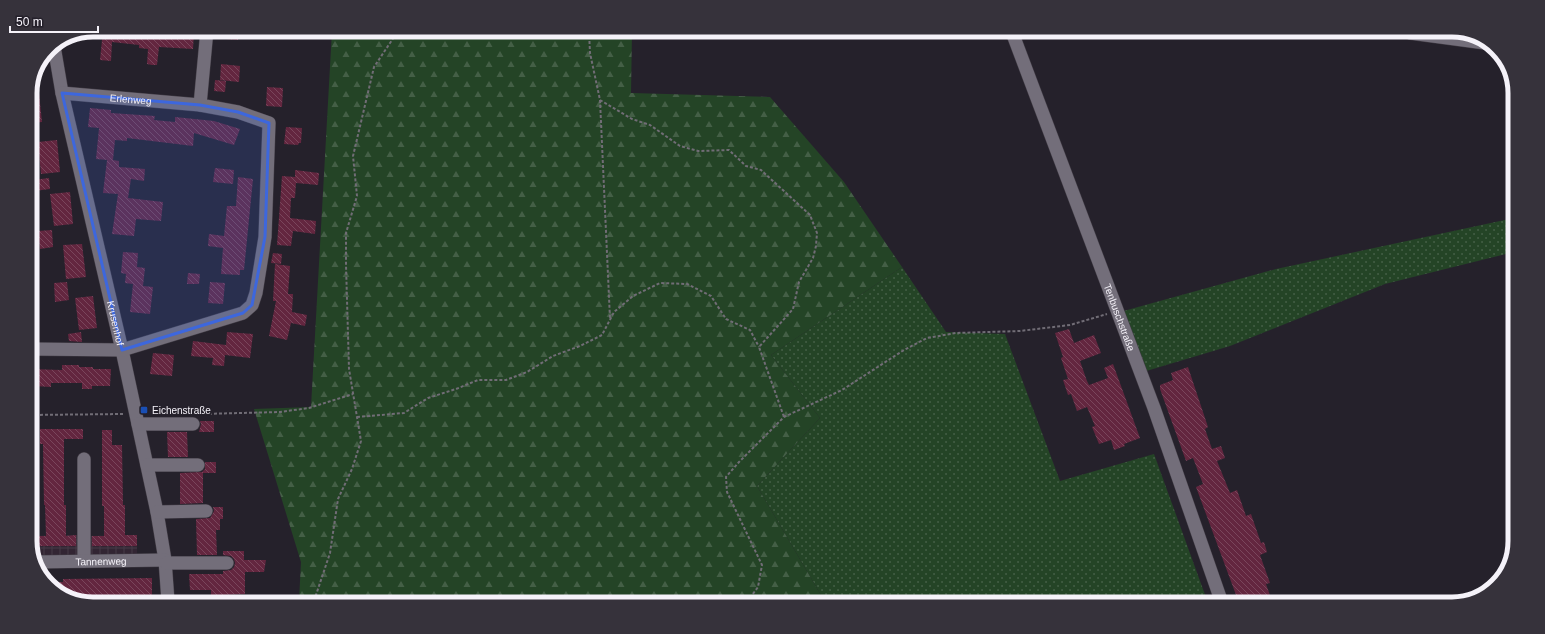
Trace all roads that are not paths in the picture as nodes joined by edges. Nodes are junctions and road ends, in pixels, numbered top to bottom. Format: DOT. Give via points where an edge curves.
graph roads {
  1 [pos="206,37"];
  2 [pos="1014,37"];
  3 [pos="1440,37"];
  4 [pos="1473,41"];
  5 [pos="55,51"];
  6 [pos="62,93"];
  7 [pos="200,105"];
  8 [pos="37,349"];
  9 [pos="122,350"];
  10 [pos="137,419"];
  11 [pos="194,419"];
  12 [pos="84,459"];
  13 [pos="147,465"];
  14 [pos="198,465"];
  15 [pos="206,511"];
  16 [pos="157,512"];
  17 [pos="84,561"];
  18 [pos="166,561"];
  19 [pos="41,562"];
  20 [pos="227,563"];
  21 [pos="168,597"];
  22 [pos="1220,597"];
  1 -- 7 [label="street"];
  2 -- 22 [label="street, Tenbuschstraße" via="1154,408"];
  3 -- 4 [label="street"];
  5 -- 6 [label="street, Krusenhof"];
  6 -- 7 [label="street, Erlenweg"];
  6 -- 9 [label="street, Krusenhof"];
  7 -- 9 [label="street" via="238,112 269,122 265,237 256,293 252,305 243,313"];
  8 -- 9 [label="street"];
  9 -- 10 [label="street, Krusenhof"];
  10 -- 11 [label="street"];
  10 -- 13 [label="street, Krusenhof"];
  12 -- 17 [label="street"];
  13 -- 14 [label="street"];
  13 -- 16 [label="street, Krusenhof"];
  15 -- 16 [label="street"];
  16 -- 18 [label="street, Krusenhof"];
  17 -- 18 [label="street, Tannenweg"];
  17 -- 19 [label="street, Tannenweg"];
  18 -- 20 [label="street, Tannenweg"];
  18 -- 21 [label="street, Krusenhof"];
}
